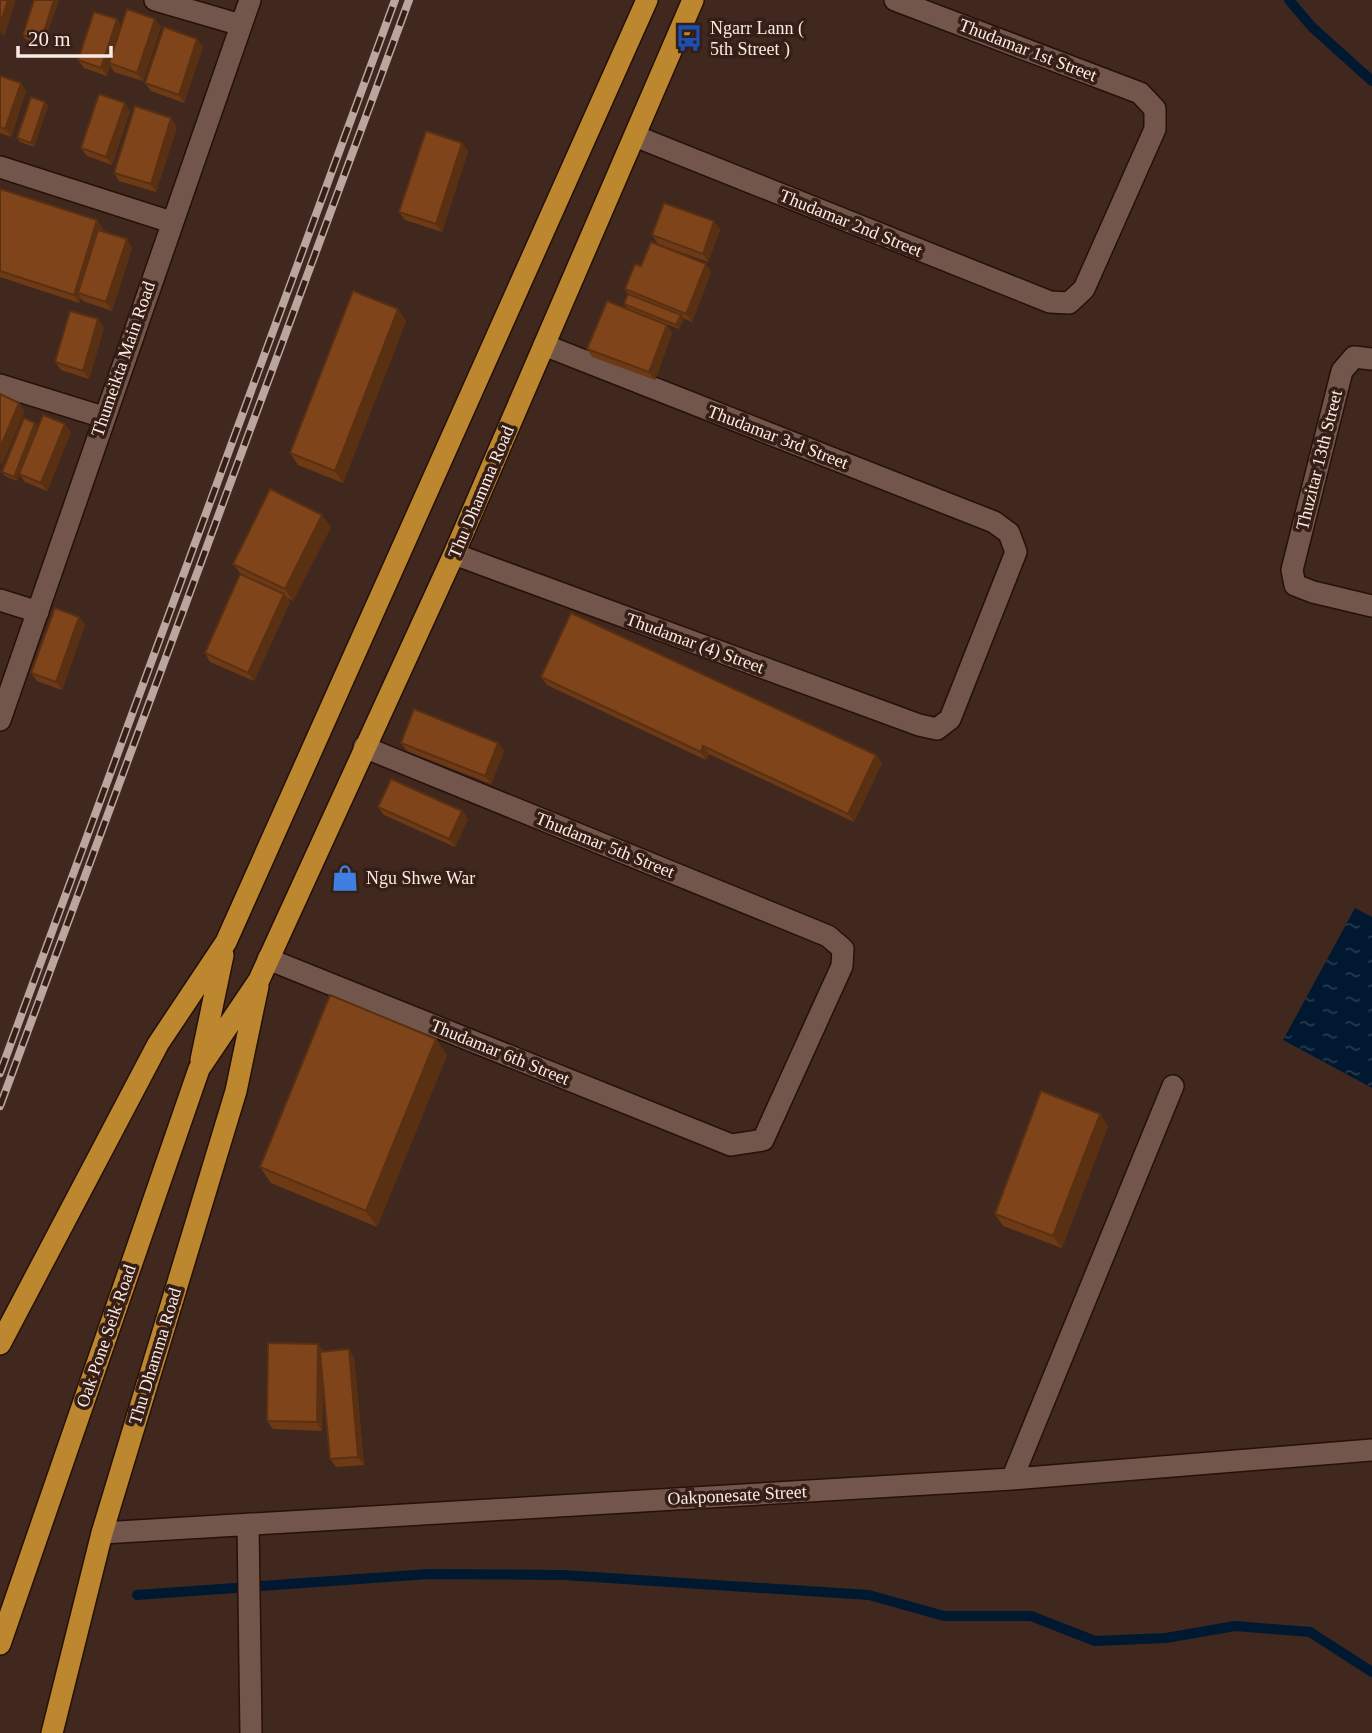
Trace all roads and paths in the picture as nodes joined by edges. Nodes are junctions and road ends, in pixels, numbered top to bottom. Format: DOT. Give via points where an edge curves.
graph roads {
  1 [pos="155,0"];
  2 [pos="250,0"];
  3 [pos="647,0"];
  4 [pos="693,0"];
  5 [pos="895,0"];
  6 [pos="241,25"];
  7 [pos="635,136"];
  8 [pos="0,167"];
  9 [pos="171,222"];
  10 [pos="1069,303"];
  11 [pos="544,345"];
  12 [pos="1372,359"];
  13 [pos="0,385"];
  14 [pos="103,417"];
  15 [pos="454,554"];
  16 [pos="0,600"];
  17 [pos="1372,606"];
  18 [pos="38,612"];
  19 [pos="0,720"];
  20 [pos="937,729"];
  21 [pos="364,747"];
  22 [pos="226,942"];
  23 [pos="268,959"];
  24 [pos="259,980"];
  25 [pos="223,1034"];
  26 [pos="199,1069"];
  27 [pos="1173,1086"];
  28 [pos="731,1145"];
  29 [pos="0,1344"];
  30 [pos="1372,1450"];
  31 [pos="1012,1479"];
  32 [pos="248,1524"];
  33 [pos="102,1533"];
  34 [pos="0,1644"];
  35 [pos="52,1733"];
  36 [pos="251,1733"];
  1 -- 6 [label="street"];
  2 -- 6 [label="street, Thumeikta Main Road"];
  3 -- 22 [label="main road"];
  4 -- 7 [label="main road, Thu Dhamma Road"];
  5 -- 10 [label="street, Thudamar 1st Street" via="1140,93 1155,109 1155,129 1084,289"];
  6 -- 9 [label="street, Thumeikta Main Road"];
  7 -- 10 [label="street, Thudamar 2nd Street" via="1050,302"];
  7 -- 11 [label="main road, Thu Dhamma Road"];
  8 -- 9 [label="street"];
  9 -- 14 [label="street, Thumeikta Main Road"];
  11 -- 15 [label="main road, Thu Dhamma Road"];
  11 -- 20 [label="street, Thudamar 3rd Street" via="994,522 1009,533 1016,552 950,719"];
  12 -- 17 [label="street, Thuzitar 13th Street" via="1354,357 1342,371 1292,570 1295,585"];
  13 -- 14 [label="street"];
  14 -- 18 [label="street, Thumeikta Main Road"];
  15 -- 20 [label="street, Thudamar (4) Street"];
  15 -- 21 [label="main road, Thu Dhamma Road"];
  16 -- 18 [label="street"];
  18 -- 19 [label="street, Thumeikta Main Road"];
  21 -- 23 [label="main road, Thu Dhamma Road"];
  21 -- 28 [label="street, Thudamar 5th Street" via="828,936 843,949 842,966 764,1140"];
  22 -- 26 [label="main road"];
  22 -- 29 [label="main road" via="158,1044"];
  23 -- 24 [label="main road, Thu Dhamma Road"];
  23 -- 28 [label="street, Thudamar 6th Street"];
  24 -- 25 [label="main road, Thu Dhamma Road"];
  24 -- 33 [label="main road, Thu Dhamma Road" via="236,1091"];
  25 -- 26 [label="main road, Oak Pone Seik Road"];
  26 -- 34 [label="main road, Oak Pone Seik Road"];
  27 -- 31 [label="street"];
  30 -- 31 [label="street, Oakponesate Street"];
  31 -- 32 [label="street, Oakponesate Street"];
  32 -- 33 [label="street, Oakponesate Street"];
  32 -- 36 [label="street"];
  33 -- 35 [label="main road, Thu Dhamma Road"];
}
